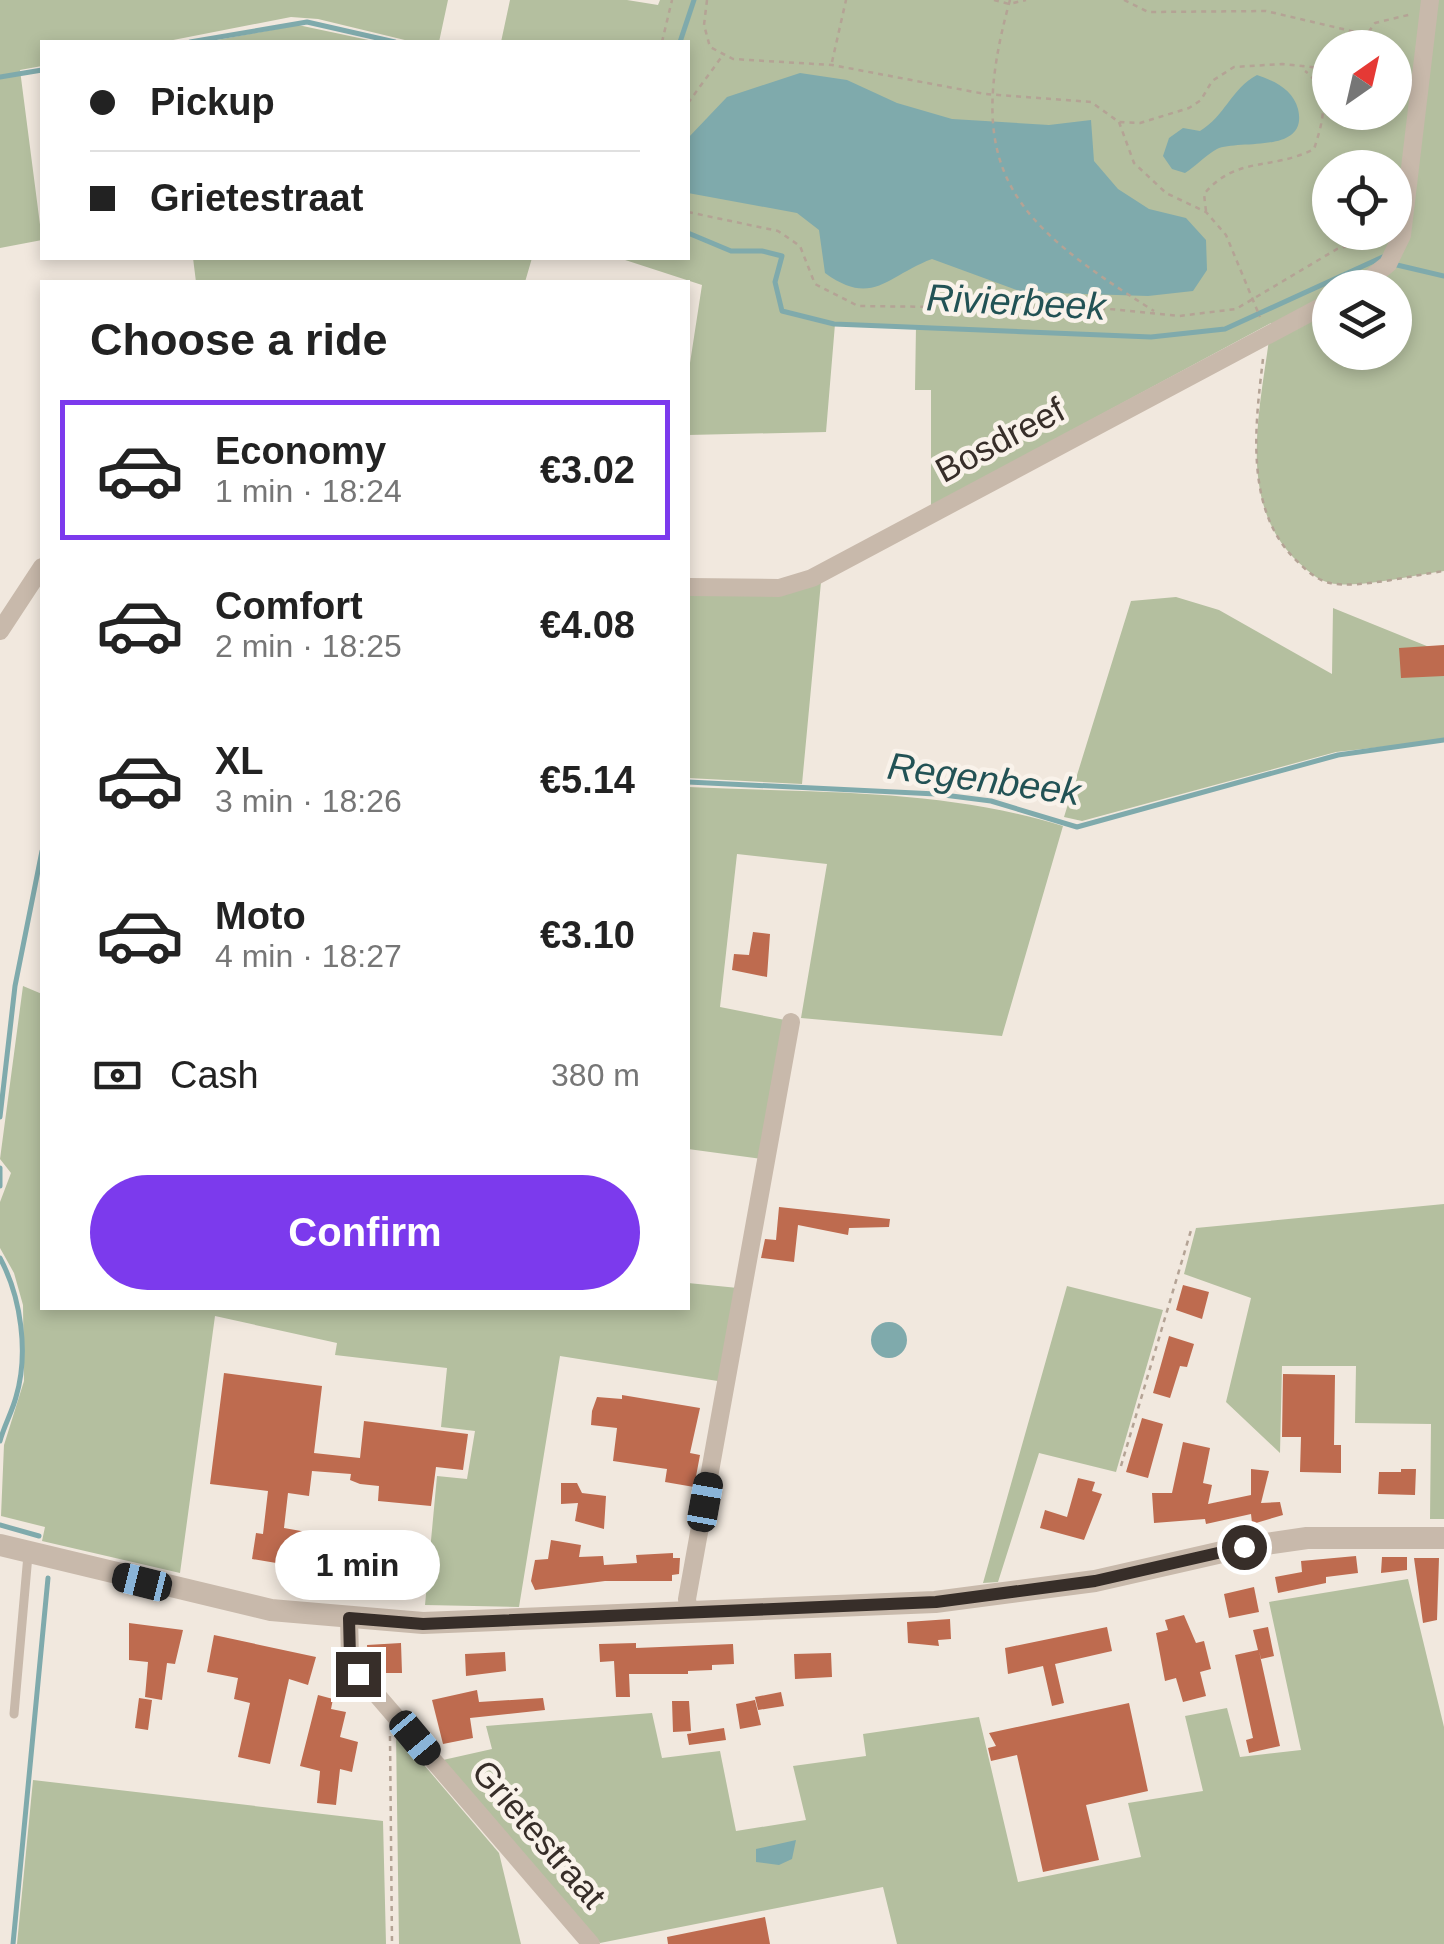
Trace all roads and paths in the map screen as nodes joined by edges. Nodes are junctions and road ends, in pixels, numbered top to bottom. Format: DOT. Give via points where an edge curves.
graph roads {
  1 [pos="672,0"];
  2 [pos="706,0"];
  3 [pos="846,0"];
  4 [pos="994,0"];
  5 [pos="1026,0"];
  6 [pos="1124,0"];
  7 [pos="1010,2"];
  8 [pos="1430,6"];
  9 [pos="1348,30"];
  10 [pos="1368,30"];
  11 [pos="662,40"];
  12 [pos="724,54"];
  13 [pos="832,65"];
  14 [pos="1301,68"];
  15 [pos="1312,68"];
  16 [pos="990,94"];
  17 [pos="690,100"];
  18 [pos="1120,122"];
  19 [pos="1412,153"];
  20 [pos="690,212"];
  21 [pos="1206,212"];
  22 [pos="1335,250"];
  23 [pos="1395,250"];
  24 [pos="1380,270"];
  25 [pos="1252,302"];
  26 [pos="1312,309"];
  27 [pos="1156,312"];
  28 [pos="1264,329"];
  29 [pos="40,570"];
  30 [pos="1444,571"];
  31 [pos="690,588"];
  32 [pos="0,631"];
  33 [pos="791,1022"];
  34 [pos="1192,1227"];
  35 [pos="1121,1466"];
  36 [pos="1444,1538"];
  37 [pos="0,1546"];
  38 [pos="28,1553"];
  39 [pos="689,1613"];
  40 [pos="349,1618"];
  41 [pos="390,1709"];
  42 [pos="14,1714"];
  43 [pos="392,1944"];
  44 [pos="590,1944"];
  1 -- 11 [label="path"];
  2 -- 12 [label="path" via="710,48"];
  3 -- 13 [label="path"];
  4 -- 7 [label="path"];
  5 -- 7 [label="path"];
  6 -- 9 [label="path" via="1148,12 1266,10"];
  7 -- 16 [label="path"];
  8 -- 10 [label="path"];
  8 -- 19 [label="street"];
  12 -- 13 [label="path"];
  12 -- 17 [label="path"];
  13 -- 16 [label="path"];
  14 -- 15 [label="path"];
  14 -- 18 [label="path" via="1234,67 1189,108 1140,124"];
  14 -- 21 [label="path" via="1324,94 1314,150 1290,162 1220,176 1204,194"];
  16 -- 18 [label="path" via="1090,102"];
  16 -- 27 [label="path" via="994,146 1022,206 1076,259"];
  18 -- 21 [label="path" via="1134,162 1166,193"];
  20 -- 27 [label="path" via="778,231 800,246 816,284 858,306"];
  21 -- 25 [label="path" via="1226,235"];
  22 -- 25 [label="path"];
  23 -- 24 [label="street"];
  25 -- 27 [label="path" via="1198,314"];
  25 -- 28 [label="path"];
  26 -- 28 [label="street, Bosdreef"];
  28 -- 30 [label="path" via="1256,455 1267,514 1281,546 1332,584"];
  28 -- 31 [label="street, Bosdreef" via="812,578 779,588"];
  29 -- 32 [label="street"];
  33 -- 39 [label="street"];
  34 -- 35 [label="path"];
  36 -- 39 [label="street" via="1307,1538 992,1596"];
  37 -- 38 [label="street"];
  38 -- 40 [label="street" via="204,1597"];
  38 -- 42 [label="lane"];
  39 -- 40 [label="street" via="423,1624"];
  40 -- 41 [label="street, Grietestraat" via="350,1658"];
  41 -- 43 [label="path"];
  41 -- 44 [label="street, Grietestraat"];
}
